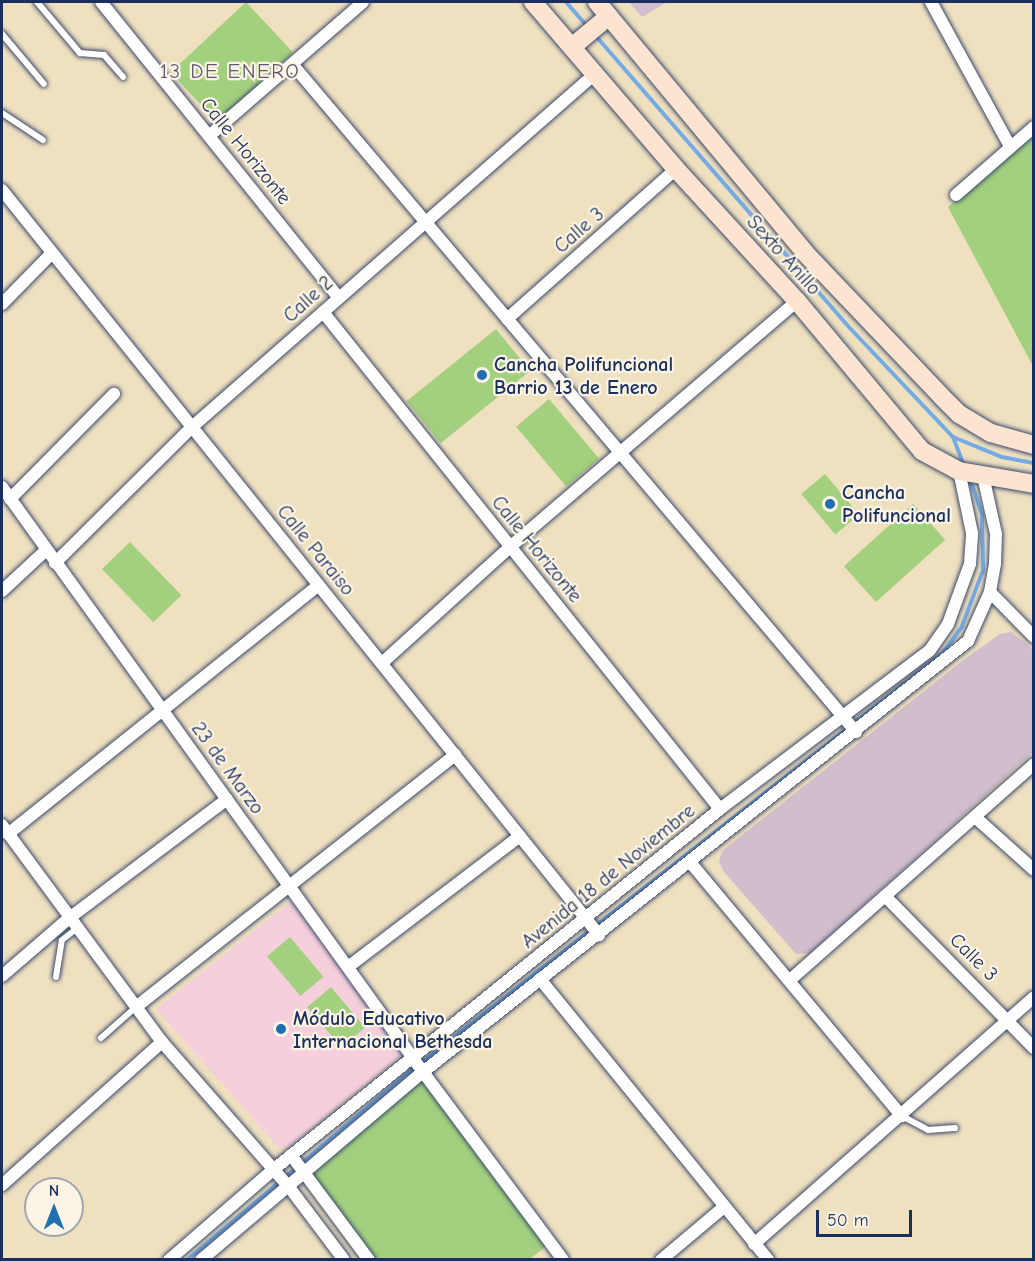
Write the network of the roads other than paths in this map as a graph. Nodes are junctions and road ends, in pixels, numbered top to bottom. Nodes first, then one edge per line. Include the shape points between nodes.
1 (36, 2) edge
2 (101, 2) edge
3 (363, 2) edge
4 (533, 2) edge
5 (597, 2) edge
6 (930, 2) edge
7 (605, 20) junction
8 (2, 34) edge
9 (579, 42) junction
10 (293, 65) junction
11 (596, 73) junction
12 (123, 77) dead end
13 (44, 84) dead end
14 (2, 113) edge
15 (1034, 127) edge
16 (209, 136) junction
17 (43, 140) dead end
18 (1010, 146) junction
19 (676, 169) junction
20 (2, 190) edge
21 (956, 195) dead end
22 (425, 222) junction
23 (52, 253) junction
24 (338, 297) junction
25 (797, 301) junction
26 (2, 304) edge
27 (323, 312) junction
28 (507, 319) junction
29 (114, 394) dead end
30 (192, 427) junction
31 (1034, 445) edge
32 (620, 451) junction
33 (959, 471) junction
34 (982, 476) junction
35 (1034, 484) edge
36 (2, 487) edge
37 (10, 499) junction
38 (510, 547) junction
39 (45, 551) junction
40 (55, 563) junction
41 (319, 585) junction
42 (2, 591) edge
43 (990, 592) junction
44 (1034, 636) edge
45 (382, 663) junction
46 (163, 711) junction
47 (849, 724) junction
48 (455, 755) junction
49 (1034, 764) edge
50 (227, 799) junction
51 (720, 809) junction
52 (975, 817) junction
53 (5, 830) edge
54 (520, 836) junction
55 (690, 862) junction
56 (1034, 870) edge
57 (290, 884) junction
58 (885, 896) junction
59 (72, 924) junction
60 (593, 927) junction
61 (348, 967) junction
62 (2, 976) edge
63 (56, 977) dead end
64 (540, 979) junction
65 (790, 980) junction
66 (1034, 997) edge
67 (136, 1007) junction
68 (1008, 1020) junction
69 (101, 1038) dead end
70 (162, 1042) junction
71 (1034, 1048) edge
72 (418, 1064) junction
73 (902, 1116) junction
74 (955, 1128) dead end
75 (292, 1157) junction
76 (274, 1171) junction
77 (303, 1172) junction
78 (2, 1185) edge
79 (289, 1185) junction
80 (724, 1208) junction
81 (754, 1244) junction
82 (169, 1260) edge
83 (201, 1260) edge
84 (344, 1260) edge
85 (369, 1260) edge
86 (563, 1260) edge
87 (661, 1260) edge
88 (768, 1260) edge

1 - 12 lane via 80,53 104,55
2 - 16 street, Calle Horizonte
3 - 10 street
4 - 9 main road, Sexto Anillo
5 - 7 main road, Sexto Anillo
6 - 18 street
7 - 9 main road
7 - 31 main road, Sexto Anillo via 806,254 959,414 991,433
8 - 13 lane
9 - 11 main road, Sexto Anillo
10 - 16 street
10 - 22 street
11 - 19 main road, Sexto Anillo
11 - 22 street, Calle 2
14 - 17 lane
15 - 18 street
16 - 24 street, Calle Horizonte
18 - 21 street
19 - 25 main road, Sexto Anillo
19 - 28 street, Calle 3
20 - 23 street, Calle Paraiso
22 - 24 street, Calle 2
22 - 28 street
23 - 26 street
23 - 30 street, Calle Paraiso
24 - 27 street, Calle 2
25 - 32 street
25 - 33 main road, Sexto Anillo via 922,451
27 - 30 street, Calle 2
27 - 38 street, Calle Horizonte
28 - 32 street
29 - 37 street
30 - 40 street, Calle 2
30 - 41 street, Calle Paraiso
32 - 38 street
32 - 47 street
33 - 34 main road, Sexto Anillo
33 - 47 street, Avenida 18 de Noviembre via 972,533 964,585 948,624 930,650
34 - 35 main road, Sexto Anillo
34 - 43 street, Avenida 18 de Noviembre via 996,534
36 - 37 street, 23 de Marzo
37 - 39 street, 23 de Marzo
38 - 45 street
38 - 51 street, Calle Horizonte
39 - 40 street, 23 de Marzo
39 - 42 street
40 - 46 street, 23 de Marzo
41 - 45 street, Calle Paraiso
41 - 46 street
43 - 44 street
43 - 47 street, Avenida 18 de Noviembre via 968,641
45 - 48 street, Calle Paraiso
46 - 50 street, 23 de Marzo
46 - 53 street
47 - 51 street, Avenida 18 de Noviembre
47 - 55 street, Avenida 18 de Noviembre
48 - 54 street, Calle Paraiso
48 - 57 street
49 - 52 street
50 - 57 street, 23 de Marzo
50 - 59 street
51 - 60 street, Avenida 18 de Noviembre
52 - 56 street
52 - 58 street
53 - 59 street
54 - 60 street, Calle Paraiso
54 - 61 street
55 - 60 street, Avenida 18 de Noviembre
55 - 65 street
57 - 61 street, 23 de Marzo
57 - 67 street
58 - 65 street
58 - 68 street, Calle 3
59 - 62 street
59 - 63 lane via 60,944
59 - 67 street
60 - 64 street, Avenida 18 de Noviembre
60 - 72 street, Avenida 18 de Noviembre
61 - 72 street, 23 de Marzo
64 - 72 street, Avenida 18 de Noviembre
64 - 80 street
65 - 73 street
66 - 68 street
67 - 69 lane
67 - 70 street
68 - 71 street, Calle 3
68 - 73 street
70 - 76 street
70 - 78 street
72 - 75 street, Avenida 18 de Noviembre
72 - 77 street, Avenida 18 de Noviembre
72 - 86 street, 23 de Marzo
73 - 74 lane via 928,1130
73 - 81 street
75 - 76 street, Avenida 18 de Noviembre
75 - 77 street
76 - 79 street
76 - 82 street, Avenida 18 de Noviembre
77 - 79 street, Avenida 18 de Noviembre
77 - 85 street
79 - 83 street, Avenida 18 de Noviembre
79 - 84 street
80 - 81 street
80 - 87 street
81 - 88 street

